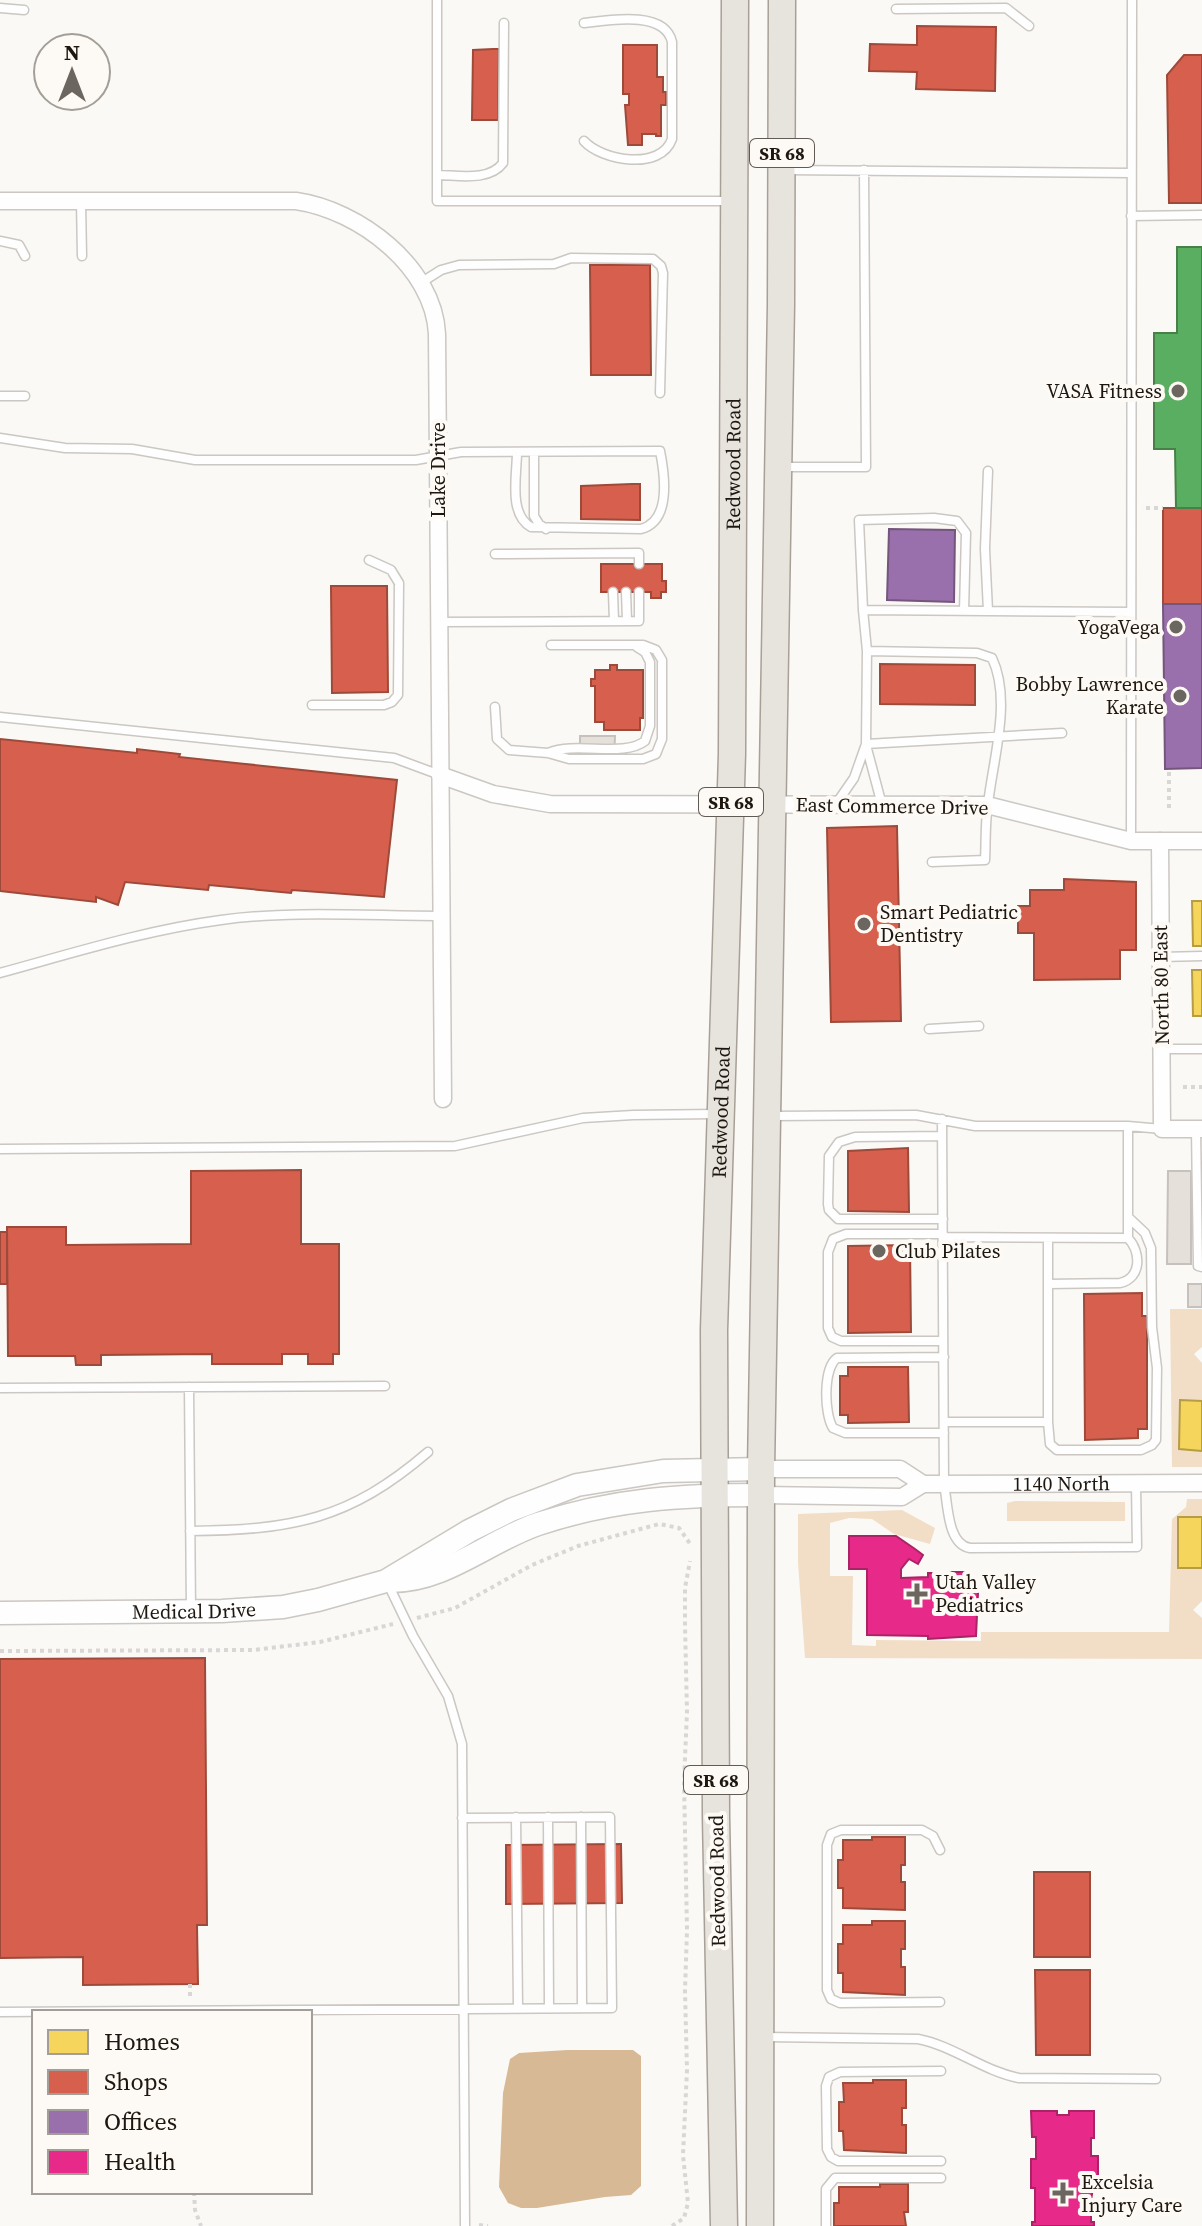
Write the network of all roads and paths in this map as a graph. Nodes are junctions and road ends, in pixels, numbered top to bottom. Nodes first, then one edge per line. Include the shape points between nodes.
1 (437, 0) edge
2 (735, 0) edge
3 (782, 0) edge
4 (1132, 0) edge
5 (0, 8) edge
6 (896, 9) dead end
7 (24, 10) dead end
8 (504, 23) dead end
9 (584, 23) dead end
10 (1029, 26) dead end
11 (584, 141) dead end
12 (782, 170) junction
13 (864, 170) junction
14 (1131, 173) junction
15 (437, 175) junction
16 (0, 201) edge
17 (81, 201) junction
18 (735, 201) junction
19 (1202, 215) edge
20 (1131, 216) junction
21 (0, 241) edge
22 (25, 256) dead end
23 (82, 256) dead end
24 (422, 282) junction
25 (660, 393) dead end
26 (0, 396) edge
27 (25, 396) dead end
28 (0, 438) edge
29 (517, 452) junction
30 (534, 452) junction
31 (438, 456) junction
32 (777, 467) junction
33 (988, 471) dead end
34 (1146, 508) dead end
35 (1163, 508) dead end
36 (547, 529) junction
37 (613, 553) junction
38 (626, 553) junction
39 (495, 554) dead end
40 (369, 560) dead end
41 (613, 564) dead end
42 (626, 564) dead end
43 (639, 564) dead end
44 (613, 592) dead end
45 (626, 592) dead end
46 (639, 592) dead end
47 (863, 610) junction
48 (964, 611) junction
49 (988, 611) junction
50 (1131, 612) junction
51 (614, 621) junction
52 (627, 621) junction
53 (439, 622) junction
54 (551, 645) dead end
55 (633, 645) junction
56 (867, 651) junction
57 (312, 705) dead end
58 (495, 707) dead end
59 (0, 717) edge
60 (1062, 733) dead end
61 (999, 736) junction
62 (866, 744) junction
63 (548, 753) junction
64 (1169, 772) dead end
65 (440, 775) junction
66 (731, 804) junction
67 (771, 804) junction
68 (835, 804) junction
69 (882, 805) junction
70 (987, 805) junction
71 (1169, 811) dead end
72 (1131, 841) junction
73 (1160, 841) junction
74 (1202, 841) edge
75 (932, 862) dead end
76 (442, 916) junction
77 (1202, 956) edge
78 (1161, 957) junction
79 (0, 973) edge
80 (979, 1026) dead end
81 (929, 1029) dead end
82 (1161, 1049) junction
83 (1202, 1049) edge
84 (1183, 1087) dead end
85 (1202, 1087) edge
86 (443, 1099) dead end
87 (721, 1114) junction
88 (765, 1116) junction
89 (942, 1119) junction
90 (1128, 1126) junction
91 (1162, 1129) junction
92 (1199, 1129) edge
93 (942, 1136) junction
94 (0, 1149) edge
95 (1128, 1217) junction
96 (943, 1219) junction
97 (943, 1236) junction
98 (1048, 1238) junction
99 (1128, 1238) junction
100 (1202, 1267) edge
101 (1048, 1284) junction
102 (943, 1341) junction
103 (944, 1357) junction
104 (385, 1386) dead end
105 (189, 1387) junction
106 (0, 1388) edge
107 (944, 1422) junction
108 (1048, 1422) junction
109 (944, 1433) junction
110 (428, 1452) dead end
111 (715, 1468) junction
112 (761, 1469) junction
113 (1202, 1483) edge
114 (923, 1484) junction
115 (944, 1484) junction
116 (1136, 1484) junction
117 (715, 1495) junction
118 (761, 1495) junction
119 (190, 1531) junction
120 (692, 1549) dead end
121 (692, 1557) dead end
122 (386, 1581) junction
123 (191, 1612) junction
124 (0, 1613) edge
125 (406, 1621) junction
126 (0, 1651) edge
127 (516, 1817) junction
128 (548, 1817) junction
129 (581, 1817) junction
130 (462, 1818) junction
131 (940, 1850) dead end
132 (940, 2002) dead end
133 (518, 2008) junction
134 (549, 2008) junction
135 (582, 2008) junction
136 (463, 2009) junction
137 (309, 2010) edge
138 (0, 2012) edge
139 (32, 2012) edge
140 (760, 2037) junction
141 (941, 2071) dead end
142 (1156, 2079) dead end
143 (941, 2161) dead end
144 (941, 2178) dead end
145 (194, 2194) edge
146 (201, 2226) edge
147 (465, 2226) edge
148 (672, 2226) edge
149 (724, 2226) edge
150 (760, 2226) edge
151 (826, 2226) edge

1 - 15 lane
2 - 18 main road, Redwood Road / SR 68
3 - 12 main road, Redwood Road / SR 68
4 - 14 lane
5 - 7 lane
6 - 10 lane via 1006,8
8 - 15 lane via 503,163 485,175
9 - 11 lane via 659,23 671,36 672,139 666,151 653,158 612,157
12 - 13 lane
12 - 32 main road, Redwood Road / SR 68
13 - 14 lane
13 - 32 lane via 866,467
14 - 20 lane
15 - 18 lane via 437,201
16 - 17 street, Lake Drive
17 - 23 lane
17 - 24 street, Lake Drive via 312,203 366,229
18 - 66 main road, Redwood Road / SR 68
19 - 20 lane
20 - 50 lane
21 - 22 lane via 19,245
24 - 25 lane via 459,265 648,258 661,266
24 - 31 street, Lake Drive via 437,320
26 - 27 lane
28 - 31 lane via 195,460
29 - 30 lane
29 - 31 lane
29 - 36 lane via 518,515 531,527
30 - 36 lane via 534,516
30 - 36 lane via 660,451 662,510 652,525
31 - 53 street, Lake Drive
32 - 67 main road, Redwood Road / SR 68
33 - 49 lane
34 - 35 path
37 - 38 lane
37 - 39 lane
37 - 41 lane
38 - 42 lane
38 - 43 lane via 639,553
40 - 57 lane via 391,570 399,583 398,695 384,705
44 - 51 lane
45 - 52 lane
46 - 52 lane via 639,621
47 - 48 lane
47 - 48 lane via 859,520 934,518 957,521 966,533
47 - 56 lane
48 - 49 lane
49 - 50 lane
50 - 72 lane
51 - 52 lane
51 - 53 lane
53 - 65 street, Lake Drive
54 - 55 lane
55 - 63 lane via 650,662 650,726 645,741 632,748
55 - 63 lane via 652,647 662,660 660,750 643,759 569,759
56 - 61 lane via 977,653 992,658 999,672
56 - 62 lane
58 - 63 lane via 499,743 509,750
59 - 65 lane via 394,758
60 - 61 lane
61 - 62 lane
61 - 70 lane
62 - 68 lane via 854,778
62 - 69 lane
64 - 71 path
65 - 66 street via 493,794 550,804
65 - 76 street, Lake Drive
66 - 67 street
66 - 87 main road, Redwood Road / SR 68
67 - 68 street, East Commerce Drive
67 - 88 main road, Redwood Road / SR 68
68 - 69 street, East Commerce Drive
69 - 70 street, East Commerce Drive
70 - 72 street, East Commerce Drive
70 - 75 lane via 985,860
72 - 73 street, East Commerce Drive
73 - 74 street, East Commerce Drive
73 - 78 street, North 80 East
76 - 79 lane via 222,920 157,931
76 - 86 street, Lake Drive
77 - 78 lane
78 - 82 street, North 80 East
80 - 81 lane
82 - 83 lane
82 - 91 street, North 80 East
84 - 85 path
87 - 94 lane via 583,1118 455,1146
87 - 111 main road, Redwood Road / SR 68
88 - 89 lane
88 - 112 main road, Redwood Road / SR 68
89 - 90 lane via 975,1126
89 - 93 lane
90 - 91 lane
90 - 95 lane
91 - 92 street
92 - 100 lane
93 - 96 lane
93 - 96 lane via 846,1139 833,1149 828,1165 828,1204 838,1219
95 - 99 lane
95 - 108 lane via 1145,1233 1151,1248 1156,1440 1141,1450 1057,1450 1050,1444
96 - 97 lane
97 - 98 lane
97 - 102 lane
97 - 102 lane via 846,1234 833,1239 828,1252 832,1337
98 - 99 lane
98 - 101 lane
99 - 101 lane via 1137,1252 1136,1270 1128,1281
101 - 108 lane
102 - 103 lane
103 - 107 lane
103 - 109 lane via 837,1358 829,1367 828,1387 829,1422 839,1432
104 - 105 lane
105 - 106 lane
105 - 119 lane
107 - 108 lane
107 - 109 lane
109 - 115 lane
110 - 119 lane via 385,1487 326,1515 260,1529
111 - 112 street, 1140 North
111 - 117 main road, Redwood Road / SR 68
111 - 122 street, Medical Drive via 607,1478 555,1492 469,1531
112 - 114 street, 1140 North via 900,1469
112 - 118 main road, Redwood Road / SR 68
113 - 116 street, 1140 North
114 - 115 street, 1140 North
114 - 118 street, 1140 North via 902,1497
115 - 116 street, 1140 North
115 - 116 lane via 956,1540 970,1548 1137,1547
117 - 118 street, 1140 North
117 - 122 street, Medical Drive via 651,1498 566,1515 507,1536 431,1575
117 - 149 main road, Redwood Road / SR 68
118 - 140 main road, Redwood Road / SR 68
119 - 123 lane
120 - 125 path via 679,1528 659,1524 555,1555 455,1608
121 - 148 path via 685,1625 683,2155 688,2203 684,2218
122 - 123 street, Medical Drive via 283,1607
122 - 125 lane
123 - 124 street, Medical Drive
125 - 126 path via 320,1642 253,1650
125 - 130 lane via 448,1696 459,1727
127 - 128 lane
127 - 130 lane
127 - 133 lane
128 - 129 lane
128 - 134 lane
129 - 135 lane
129 - 135 lane via 610,1817 612,2008
130 - 136 lane
131 - 132 lane via 933,1836 922,1830 841,1830 831,1834 827,1845 831,1999
133 - 134 lane
133 - 136 lane
134 - 135 lane
136 - 137 lane
136 - 147 lane
138 - 139 lane
140 - 142 lane via 918,2039 1019,2078
140 - 150 main road, Redwood Road / SR 68
141 - 143 lane via 840,2072 829,2077 826,2086 831,2157
144 - 151 lane via 835,2178 826,2189
145 - 146 path

